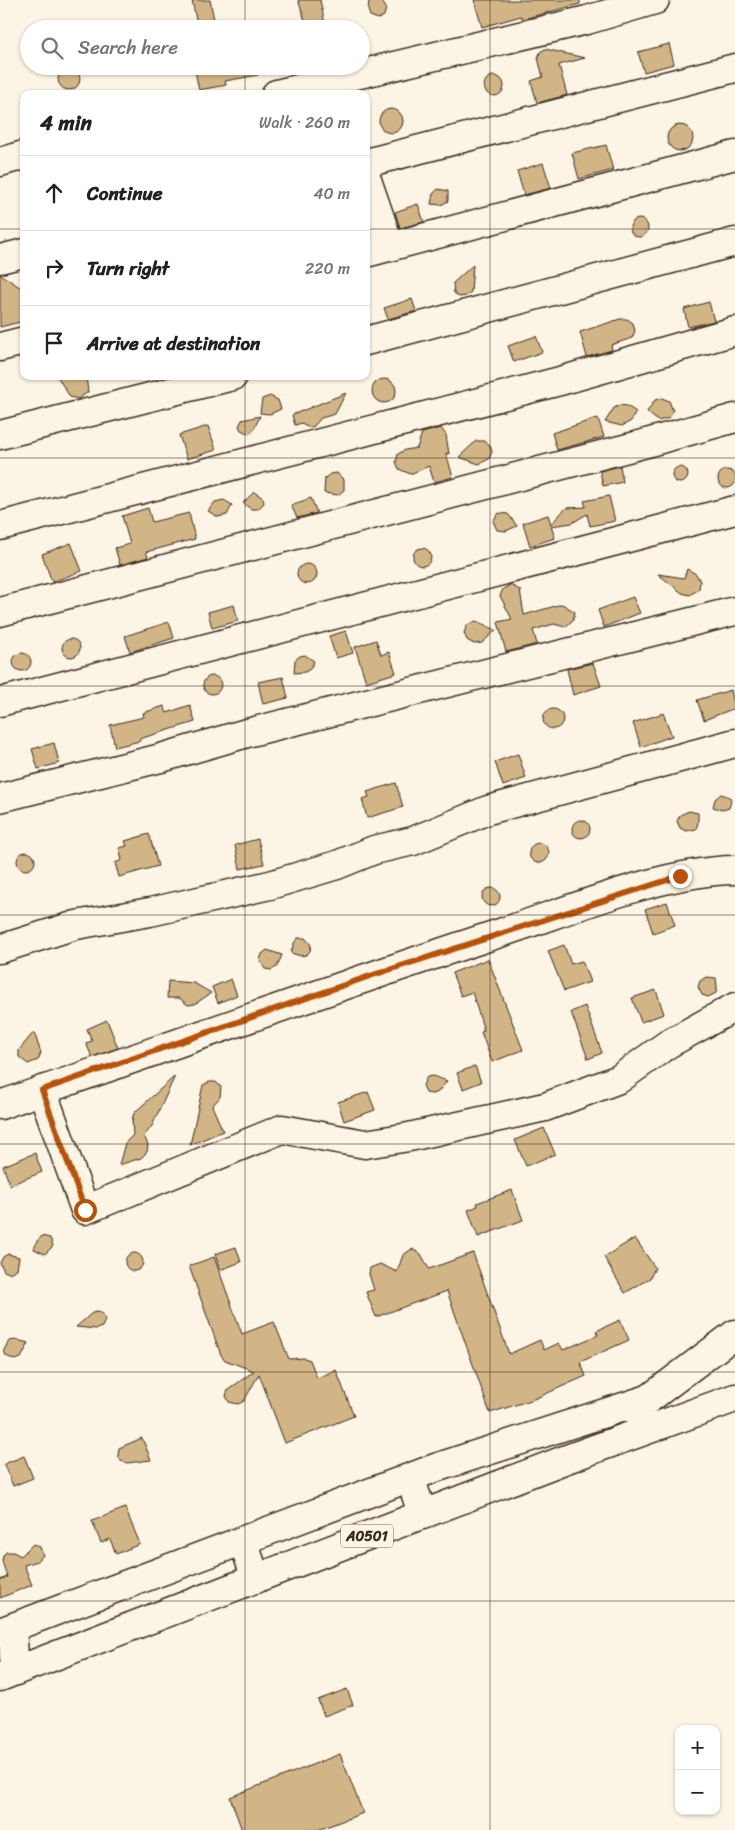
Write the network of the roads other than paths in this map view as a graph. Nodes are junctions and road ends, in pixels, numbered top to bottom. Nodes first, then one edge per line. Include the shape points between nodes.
1 (655, 0) edge
2 (735, 68) edge
3 (370, 72) edge
4 (356, 75) edge
5 (293, 90) edge
6 (735, 155) edge
7 (20, 156) edge
8 (0, 162) edge
9 (370, 162) edge
10 (370, 201) edge
11 (735, 242) edge
12 (378, 250) edge
13 (20, 254) edge
14 (0, 259) edge
15 (735, 331) edge
16 (370, 339) edge
17 (20, 342) edge
18 (0, 347) edge
19 (217, 380) edge
20 (735, 418) edge
21 (0, 434) edge
22 (735, 510) edge
23 (0, 526) edge
24 (735, 611) edge
25 (0, 612) edge
26 (0, 702) edge
27 (735, 744) edge
28 (0, 798) edge
29 (735, 870) edge
30 (0, 948) edge
31 (735, 1007) edge
32 (42, 1090) junction
33 (0, 1105) edge
34 (735, 1334) edge
35 (735, 1398) edge
36 (648, 1399) junction
37 (564, 1460) junction
38 (410, 1478) junction
39 (423, 1515) junction
40 (243, 1541) junction
41 (256, 1579) junction
42 (6, 1630) edge
43 (7, 1674) edge

1 - 3 main road via 587,20
2 - 9 main road
4 - 5 main road
6 - 12 main road
7 - 8 main road
10 - 12 main road
11 - 16 main road
13 - 14 main road
15 - 23 main road via 560,381
17 - 18 main road
19 - 21 main road
20 - 25 main road
22 - 26 main road
24 - 28 main road
27 - 30 main road via 488,810 413,841 374,850 270,885 76,925
29 - 32 main road via 680,876 619,894
31 - 32 main road via 668,1044 619,1079 545,1108 365,1144 282,1129 85,1210
32 - 33 main road
34 - 36 main road
35 - 37 main road, A0501
36 - 37 main road
36 - 38 main road
37 - 39 main road, A0501
38 - 39 main road
38 - 40 main road
39 - 41 main road, A0501
40 - 41 main road
40 - 42 main road
41 - 43 main road, A0501
42 - 43 main road

